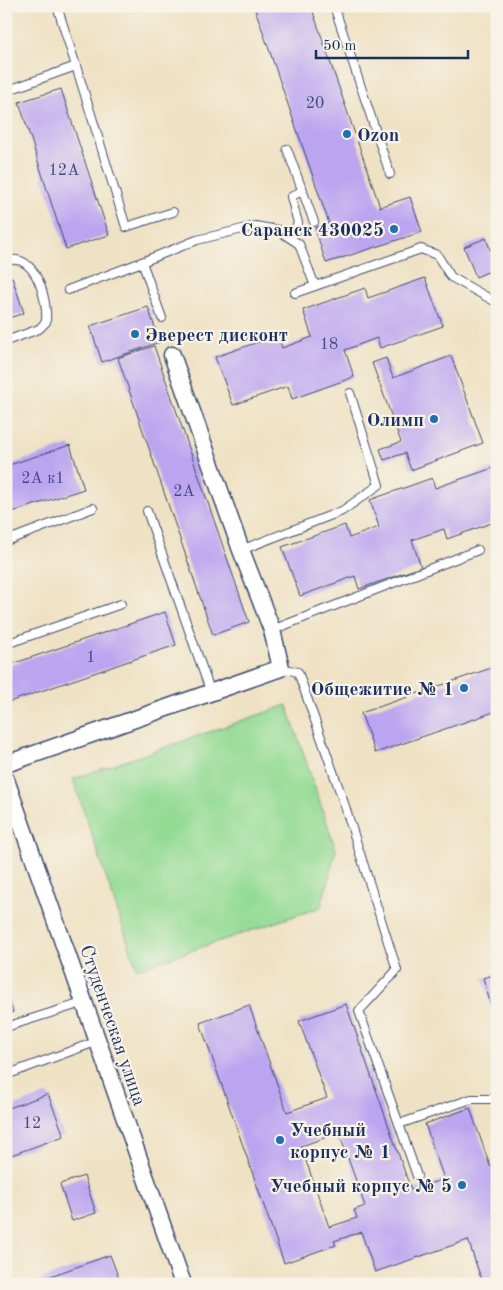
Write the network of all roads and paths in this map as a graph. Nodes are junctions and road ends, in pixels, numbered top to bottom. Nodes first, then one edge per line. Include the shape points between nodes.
1 (57, 6) edge
2 (334, 6) edge
3 (76, 66) junction
4 (6, 90) edge
5 (287, 149) dead end
6 (390, 174) dead end
7 (303, 190) junction
8 (173, 212) dead end
9 (314, 222) dead end
10 (291, 238) junction
11 (6, 261) edge
12 (142, 262) junction
13 (315, 286) junction
14 (68, 290) dead end
15 (295, 293) dead end
16 (496, 303) edge
17 (162, 318) dead end
18 (6, 341) edge
19 (172, 355) dead end
20 (350, 393) dead end
21 (93, 508) dead end
22 (147, 511) dead end
23 (6, 541) edge
24 (242, 550) junction
25 (478, 550) dead end
26 (121, 604) dead end
27 (272, 630) junction
28 (6, 644) edge
29 (281, 668) junction
30 (211, 693) junction
31 (6, 764) edge
32 (6, 780) edge
33 (84, 1002) junction
34 (6, 1027) edge
35 (98, 1041) junction
36 (6, 1075) edge
37 (497, 1100) edge
38 (398, 1124) junction
39 (417, 1176) dead end
40 (183, 1284) edge

1 - 3 lane
2 - 6 lane
3 - 4 lane
3 - 8 lane via 126,226
5 - 7 lane
7 - 9 lane
7 - 10 lane via 292,197 298,223
10 - 12 lane via 278,230 255,226 197,240
10 - 13 lane via 299,244
11 - 18 lane via 24,262 34,269 47,308 46,322 39,329
12 - 14 lane
12 - 17 lane
13 - 15 lane
13 - 16 lane via 421,249 437,255 451,277
19 - 24 street
20 - 24 lane via 379,485 342,511
21 - 23 lane
22 - 30 lane
24 - 27 street
25 - 27 lane
26 - 28 lane
27 - 29 street
29 - 30 street
29 - 38 lane via 298,672 398,970 359,1011
30 - 31 street
32 - 33 street, Студенческая улица
33 - 34 lane
33 - 35 street, Студенческая улица
35 - 36 lane
35 - 40 street, Студенческая улица
37 - 38 lane via 471,1099
38 - 39 lane

